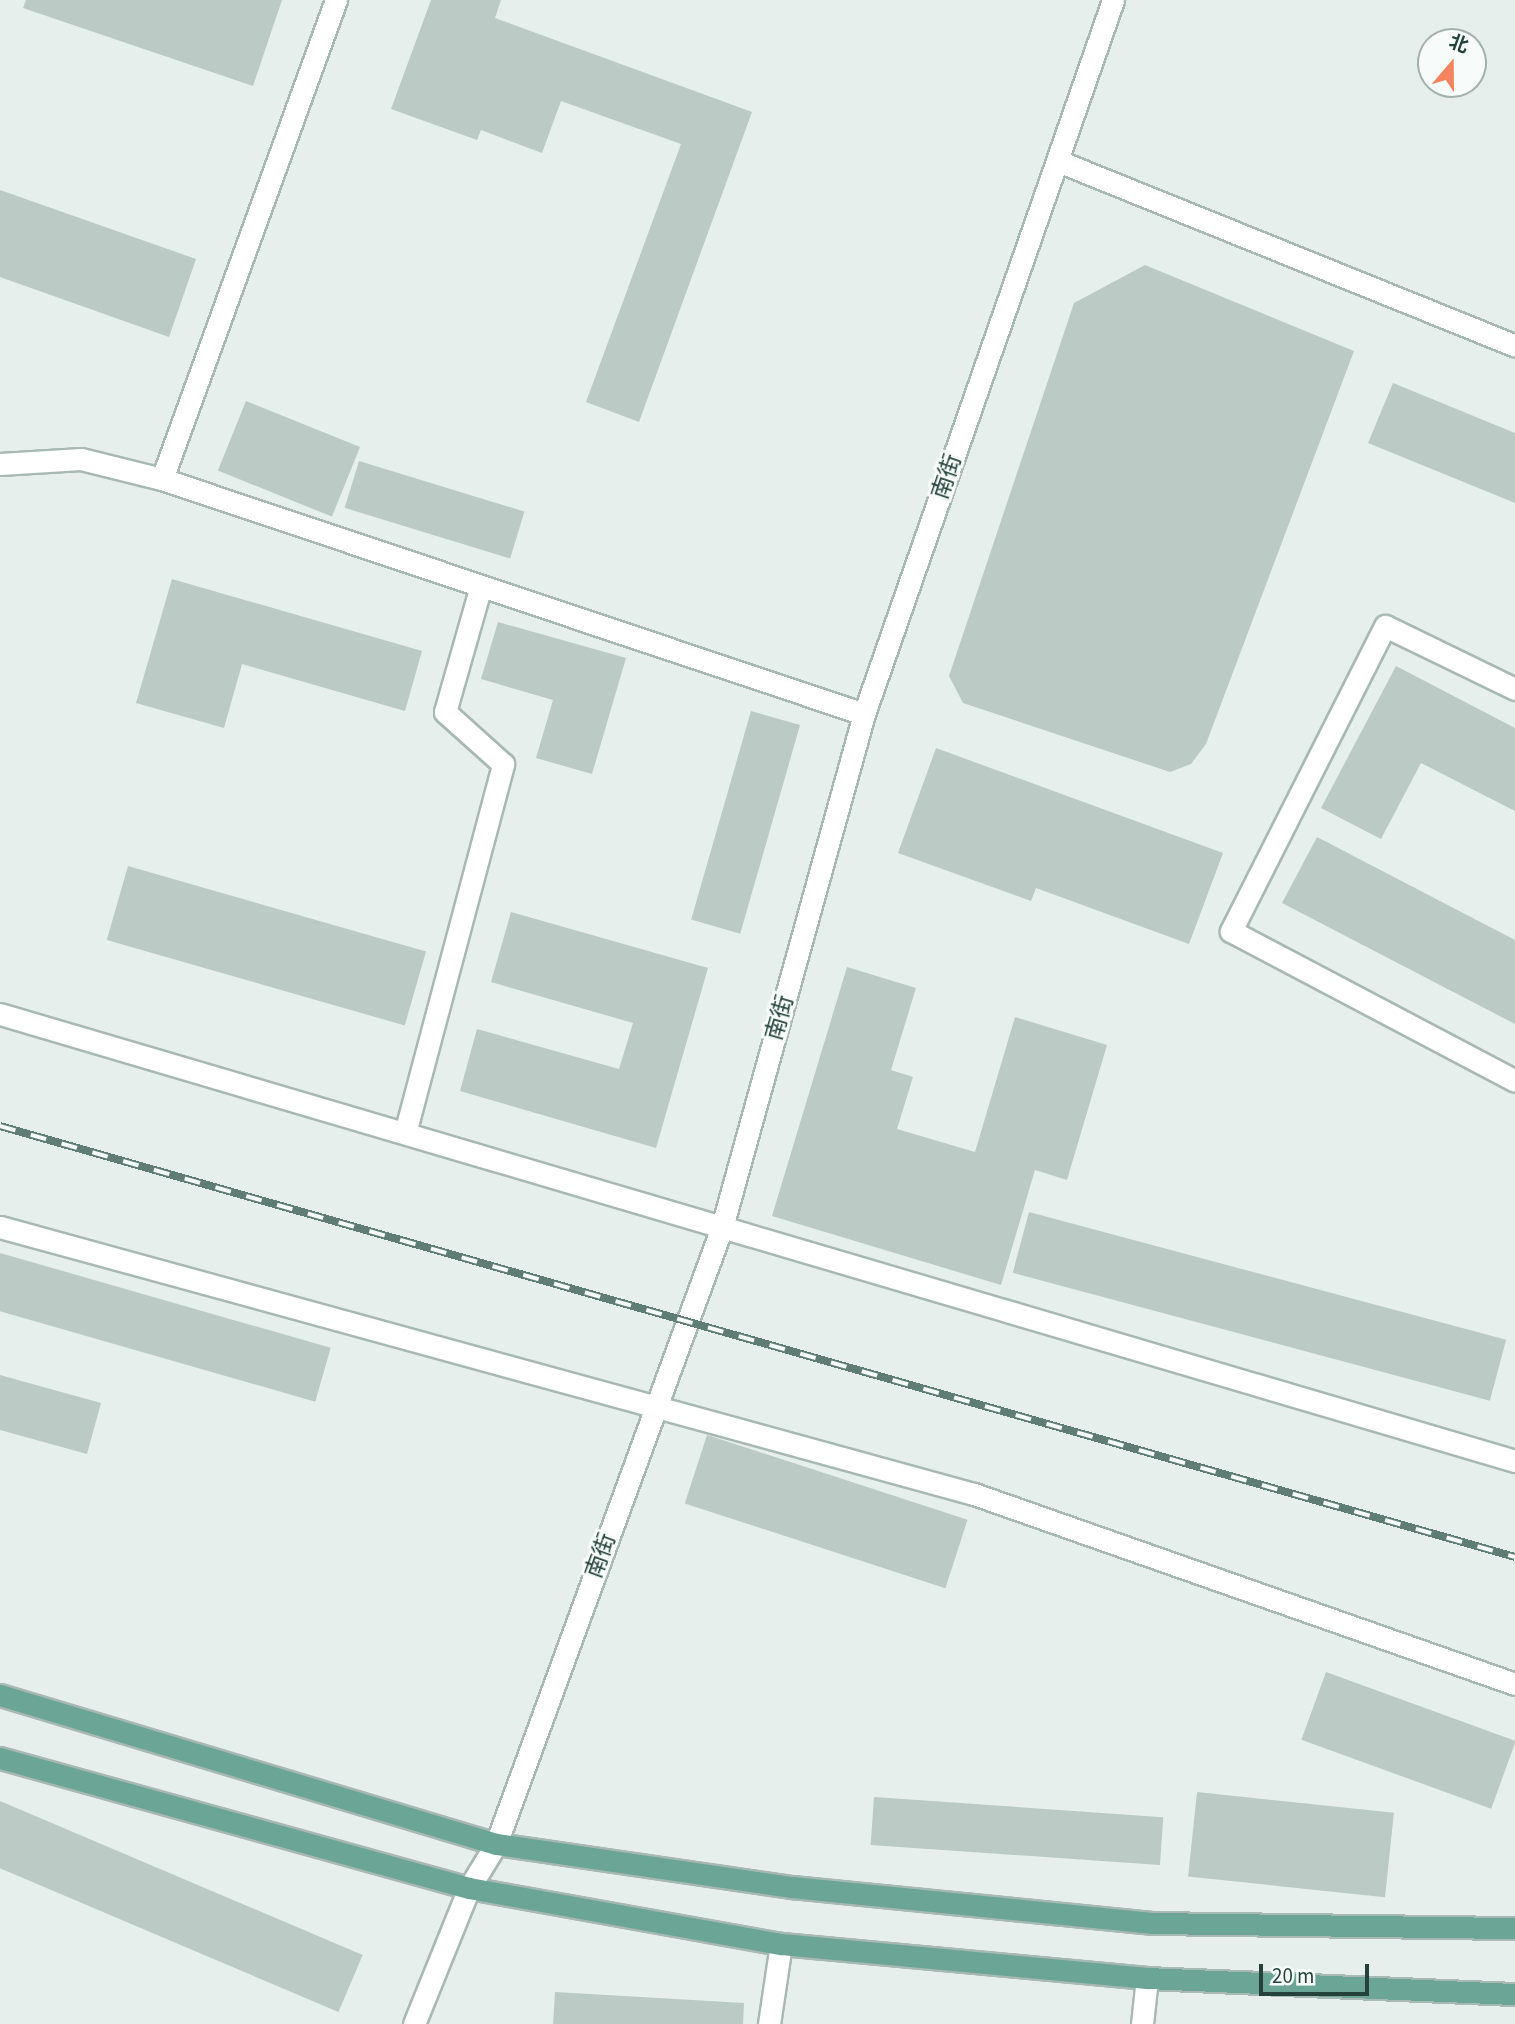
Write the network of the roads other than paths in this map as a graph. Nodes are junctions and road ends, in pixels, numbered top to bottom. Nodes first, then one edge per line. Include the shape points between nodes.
1 (336, 0) edge
2 (1113, 0) edge
3 (1058, 162) junction
4 (1515, 346) edge
5 (0, 464) edge
6 (162, 479) junction
7 (480, 589) junction
8 (1515, 689) edge
9 (864, 714) junction
10 (0, 1014) edge
11 (1515, 1081) edge
12 (405, 1133) junction
13 (0, 1227) edge
14 (722, 1227) junction
15 (654, 1411) junction
16 (1515, 1461) edge
17 (1515, 1684) edge
18 (0, 1695) edge
19 (0, 1758) edge
20 (496, 1844) junction
21 (469, 1888) junction
22 (1515, 1928) edge
23 (781, 1944) junction
24 (1147, 1978) junction
25 (1515, 1994) edge
26 (414, 2024) edge
27 (769, 2024) edge
28 (1142, 2024) edge

1 - 6 street
2 - 3 street, 南街
3 - 4 street
3 - 9 street, 南街
5 - 6 street via 80,460
6 - 7 street
7 - 9 street
7 - 12 street via 445,712 503,764
8 - 11 street via 1385,626 1231,931
9 - 14 street, 南街
10 - 12 street
12 - 14 street
13 - 15 street
14 - 15 street, 南街
14 - 16 street
15 - 17 street via 974,1494
15 - 20 street, 南街
18 - 20 main road
19 - 21 main road
20 - 21 street, 南街
20 - 22 main road via 792,1887 1151,1923
21 - 23 main road
21 - 26 street, 南街
23 - 24 main road
23 - 27 street
24 - 25 main road
24 - 28 street

